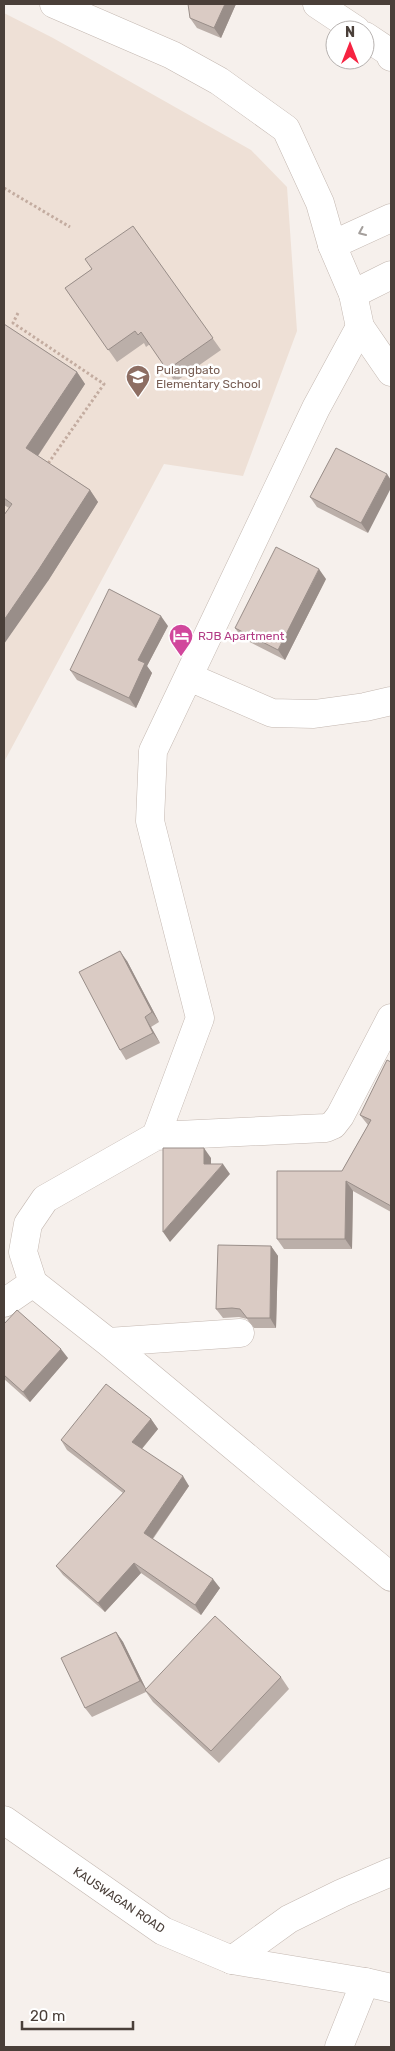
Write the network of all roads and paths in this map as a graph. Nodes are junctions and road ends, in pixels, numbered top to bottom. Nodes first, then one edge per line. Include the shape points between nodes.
1 (54, 4) edge
2 (317, 4) edge
3 (341, 20) edge
4 (375, 43) edge
5 (391, 57) edge
6 (4, 188) edge
7 (391, 218) edge
8 (70, 227) dead end
9 (332, 245) junction
10 (391, 275) edge
11 (353, 294) junction
12 (18, 314) dead end
13 (360, 327) junction
14 (391, 372) edge
15 (43, 471) edge
16 (189, 677) junction
17 (391, 701) edge
18 (391, 1018) edge
19 (156, 1136) junction
20 (33, 1283) junction
21 (4, 1303) edge
22 (240, 1333) dead end
23 (108, 1342) junction
24 (391, 1577) edge
25 (4, 1820) edge
26 (391, 1872) edge
27 (232, 1960) junction
28 (378, 1985) edge
29 (338, 2047) edge

1 - 9 street via 172,55 219,81 286,129 320,203
2 - 3 street
4 - 5 street
6 - 8 path
7 -> 9 street
9 - 11 street
10 - 11 street
11 - 13 street
12 - 15 path via 13,323 104,384
13 - 14 street
13 - 16 street via 316,408
16 - 17 street via 272,713 314,714
16 - 19 street via 153,751 150,821 200,1018
18 - 19 street via 333,1125 326,1128
19 - 20 street via 45,1199 28,1224 24,1252
20 - 21 street
20 - 23 street
22 - 23 street
23 - 24 street
25 - 27 street, KAUSWAGAN ROAD via 163,1931
26 - 27 street via 289,1920
27 - 28 street, KAUSWAGAN ROAD
28 - 29 street

